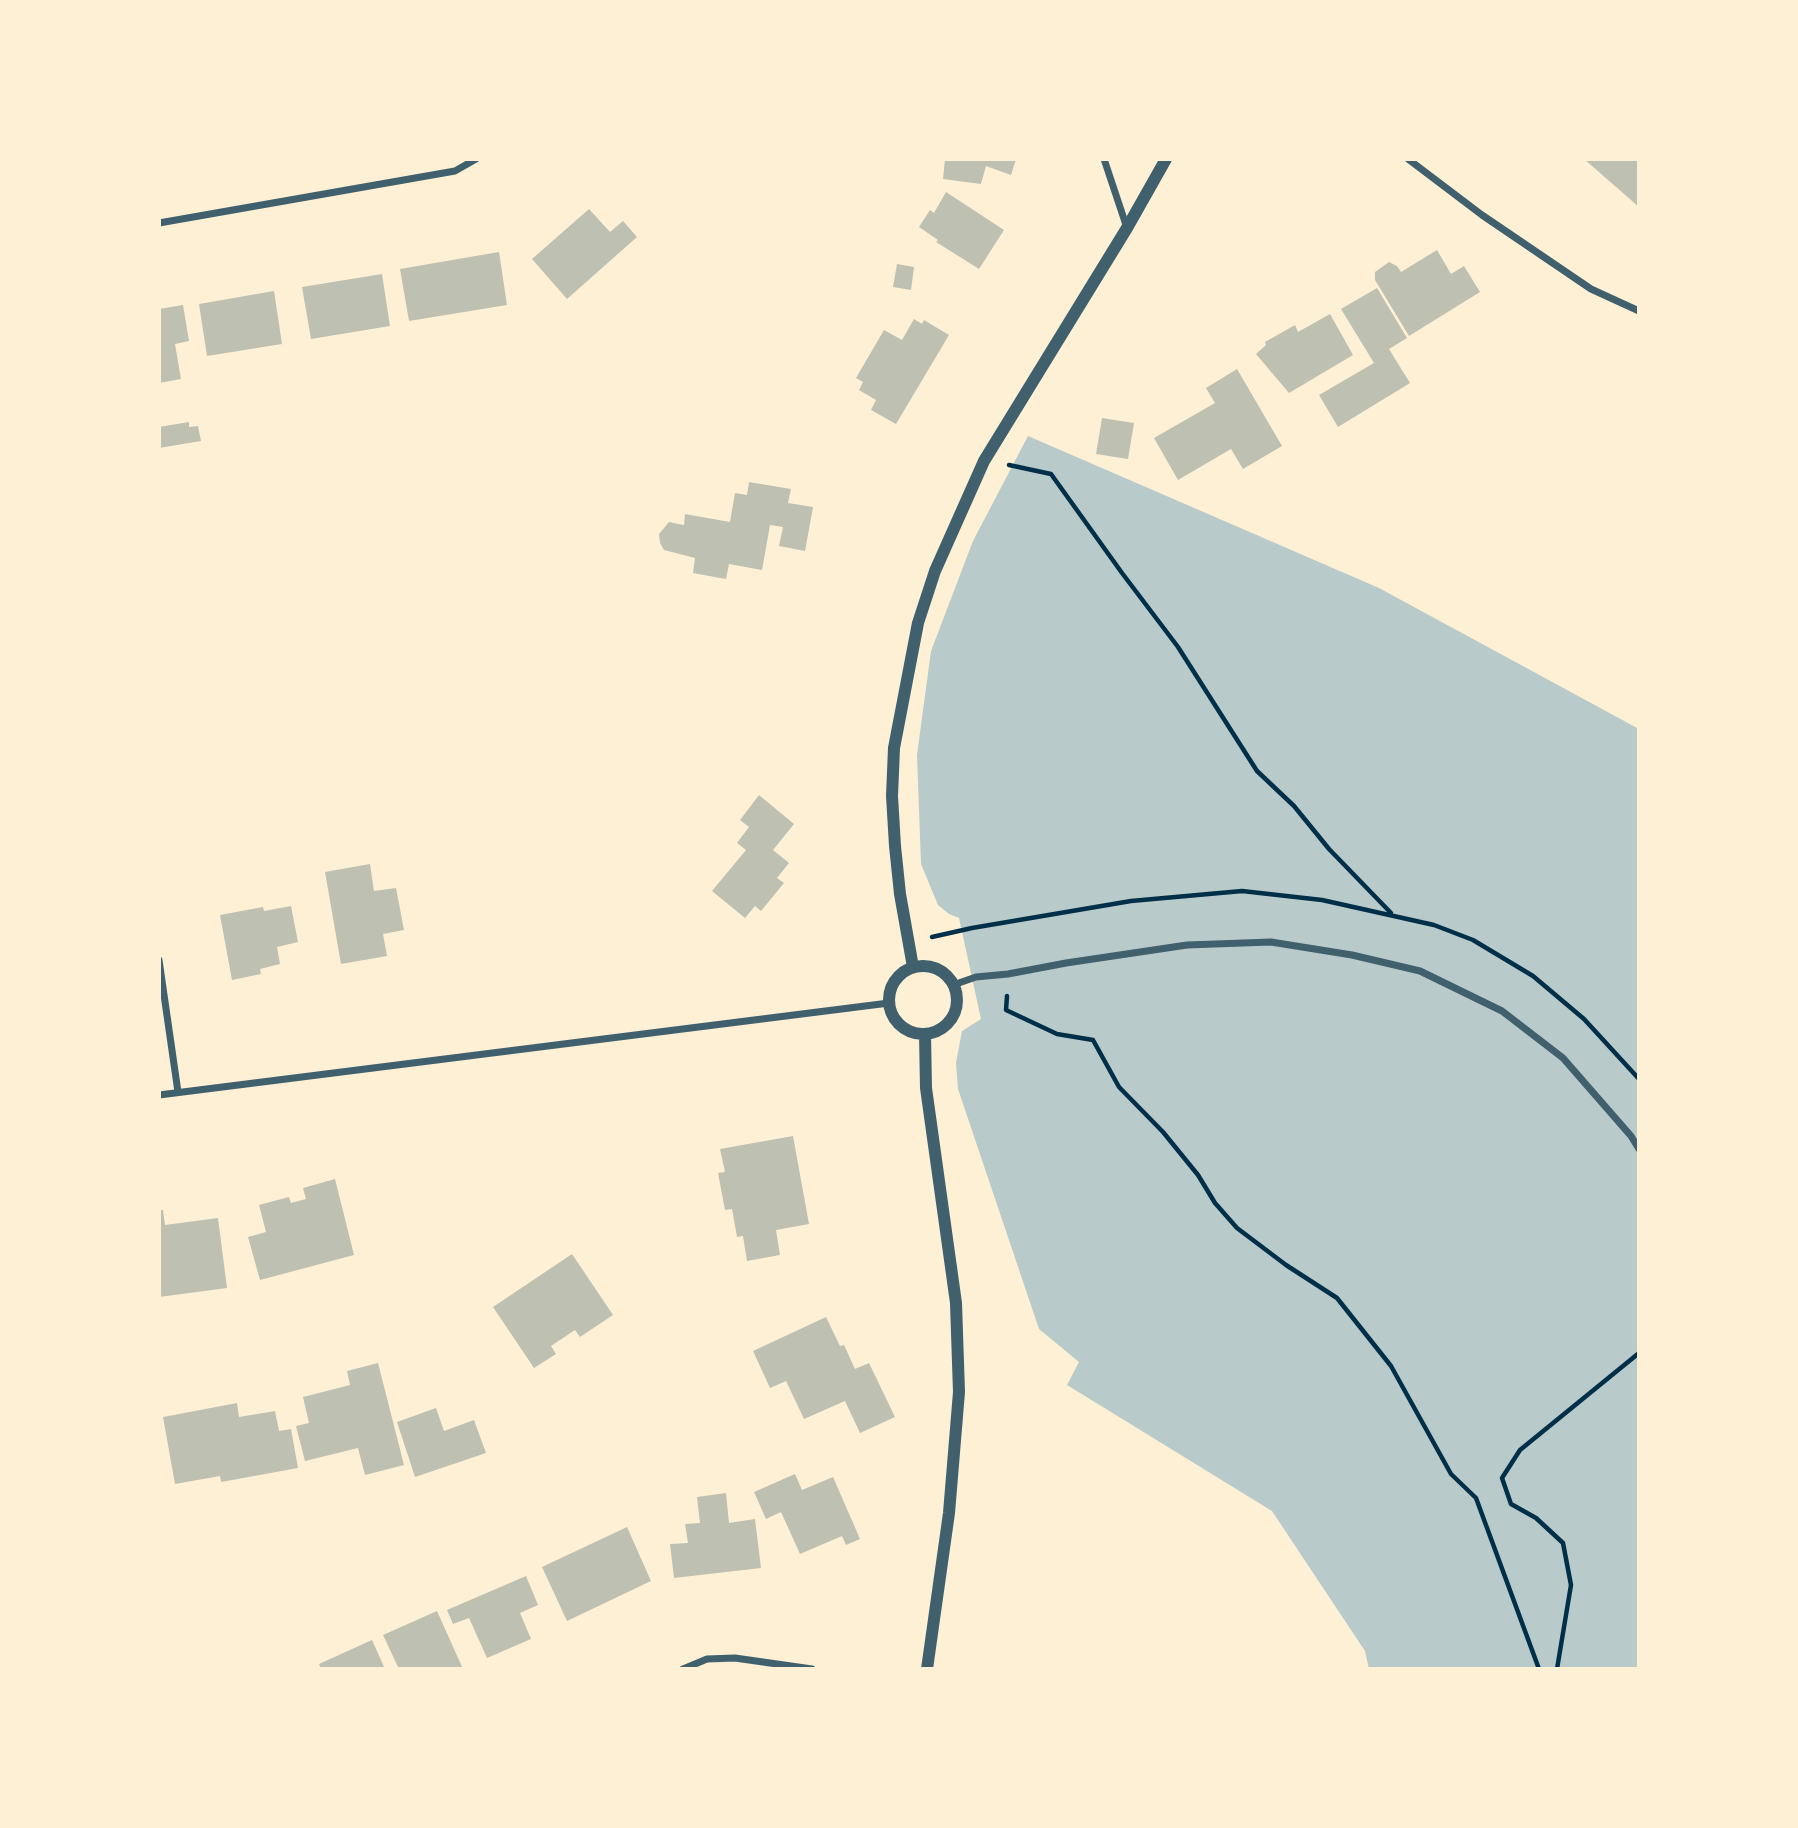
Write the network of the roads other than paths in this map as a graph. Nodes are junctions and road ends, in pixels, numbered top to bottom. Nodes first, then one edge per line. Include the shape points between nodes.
1 (475, 159) edge
2 (1104, 159) edge
3 (1166, 159) edge
4 (1408, 159) edge
5 (159, 223) edge
6 (1127, 228) junction
7 (1639, 311) edge
8 (159, 960) edge
9 (913, 967) junction
10 (953, 985) junction
11 (889, 1003) junction
12 (925, 1034) junction
13 (177, 1091) junction
14 (159, 1095) edge
15 (1639, 1149) edge
16 (683, 1669) edge
17 (812, 1669) edge
18 (927, 1669) edge

1 - 5 street via 455,171
2 - 6 street
3 - 6 street
4 - 7 street via 1591,289
6 - 9 street via 984,461 934,571 922,610 894,748 892,796
8 - 13 street
9 - 10 street via 935,968
9 - 11 street via 892,985
10 - 12 street via 955,1012 946,1026
10 - 15 street via 976,977 1186,945 1271,942 1420,971 1503,1011 1563,1058
11 - 12 street via 899,1024
11 - 13 street
12 - 18 street via 926,1088 956,1303 959,1392 949,1513
13 - 14 street
16 - 17 street via 707,1659 735,1658

